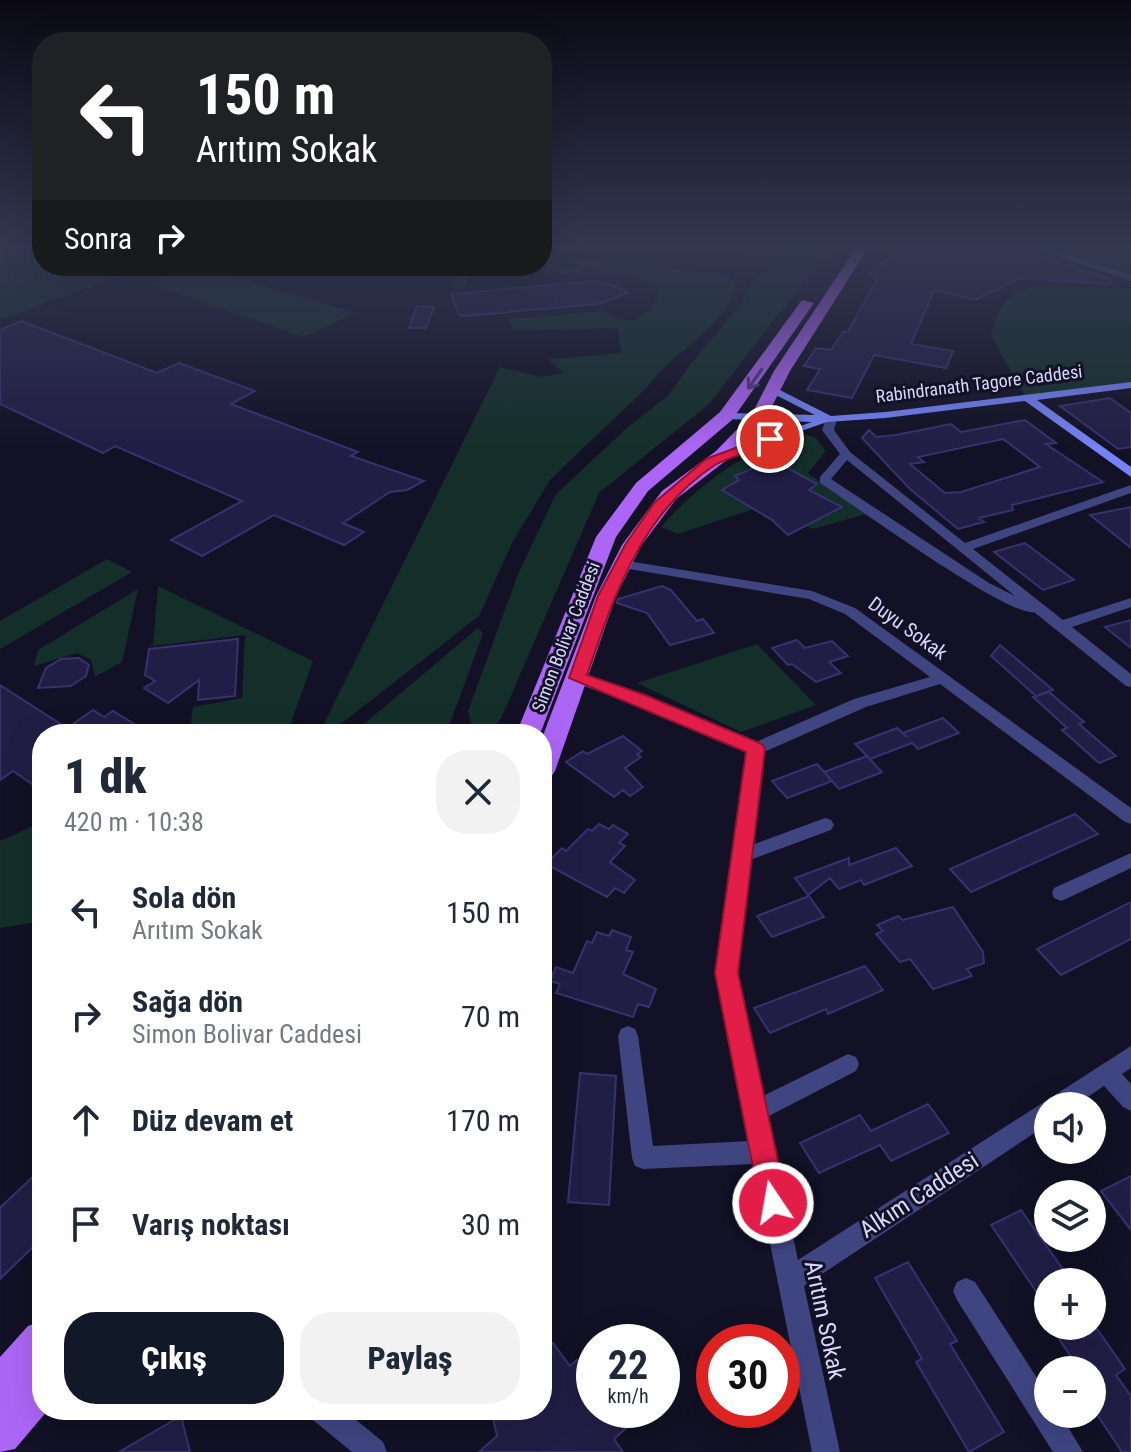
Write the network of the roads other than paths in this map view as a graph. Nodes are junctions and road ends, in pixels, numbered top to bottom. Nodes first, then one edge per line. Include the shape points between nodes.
1 (801, 313) edge
2 (821, 313) edge
3 (1131, 385) edge
4 (772, 389) junction
5 (1025, 396) junction
6 (726, 416) junction
7 (759, 416) junction
8 (831, 419) junction
9 (846, 454) junction
10 (722, 455) junction
11 (1131, 473) edge
12 (1131, 489) edge
13 (963, 548) junction
14 (622, 564) junction
15 (1131, 602) edge
16 (1061, 626) junction
17 (577, 678) junction
18 (943, 678) junction
19 (1131, 682) edge
20 (532, 724) edge
21 (552, 744) edge
22 (756, 749) junction
23 (1131, 817) edge
24 (825, 825) dead end
25 (741, 856) junction
26 (1131, 860) edge
27 (1061, 893) dead end
28 (628, 1036) dead end
29 (1131, 1056) edge
30 (848, 1064) dead end
31 (1106, 1072) junction
32 (1076, 1092) edge
33 (1131, 1100) edge
34 (754, 1112) junction
35 (1034, 1120) edge
36 (763, 1152) junction
37 (790, 1280) junction
38 (966, 1291) dead end
39 (32, 1351) edge
40 (0, 1387) edge
41 (32, 1397) edge
42 (335, 1420) edge
43 (0, 1434) edge
44 (373, 1452) edge
45 (826, 1452) edge
46 (1069, 1452) edge

1 -> 6 main road, Simon Bolivar Caddesi
2 - 4 main road, Simon Bolivar Caddesi
3 - 5 main road, Rabindranath Tagore Caddesi
4 - 7 main road, Simon Bolivar Caddesi
4 - 8 main road
5 - 8 main road, Rabindranath Tagore Caddesi
5 - 11 main road
6 - 7 main road, Rabindranath Tagore Caddesi
6 - 20 main road, Simon Bolivar Caddesi via 642,487 606,537
7 - 8 main road, Rabindranath Tagore Caddesi
7 - 10 main road, Simon Bolivar Caddesi
8 - 9 street via 828,430
8 - 10 main road, Rabindranath Tagore Caddesi
9 - 13 street
9 - 16 street via 824,480 984,586
10 - 14 main road, Simon Bolivar Caddesi via 659,506
12 - 13 street
13 - 16 street
14 - 17 main road, Simon Bolivar Caddesi
14 - 18 street, Duyu Sokak via 831,601
15 - 16 street
16 - 19 street
17 - 21 main road, Simon Bolivar Caddesi
17 - 22 street
18 - 22 street via 860,703
18 - 23 street, Duyu Sokak
22 - 25 street, Arıtım Sokak
24 - 25 street
25 - 34 street, Arıtım Sokak via 726,973
26 - 27 street
28 - 36 street via 643,1158
29 - 31 street
30 - 34 street
31 - 32 street
31 - 33 street
34 - 36 street, Arıtım Sokak
35 - 37 street, Alkım Caddesi
36 - 37 street, Arıtım Sokak
37 - 45 street, Arıtım Sokak
38 - 46 street
39 - 40 main road
41 - 43 main road
42 - 44 street

